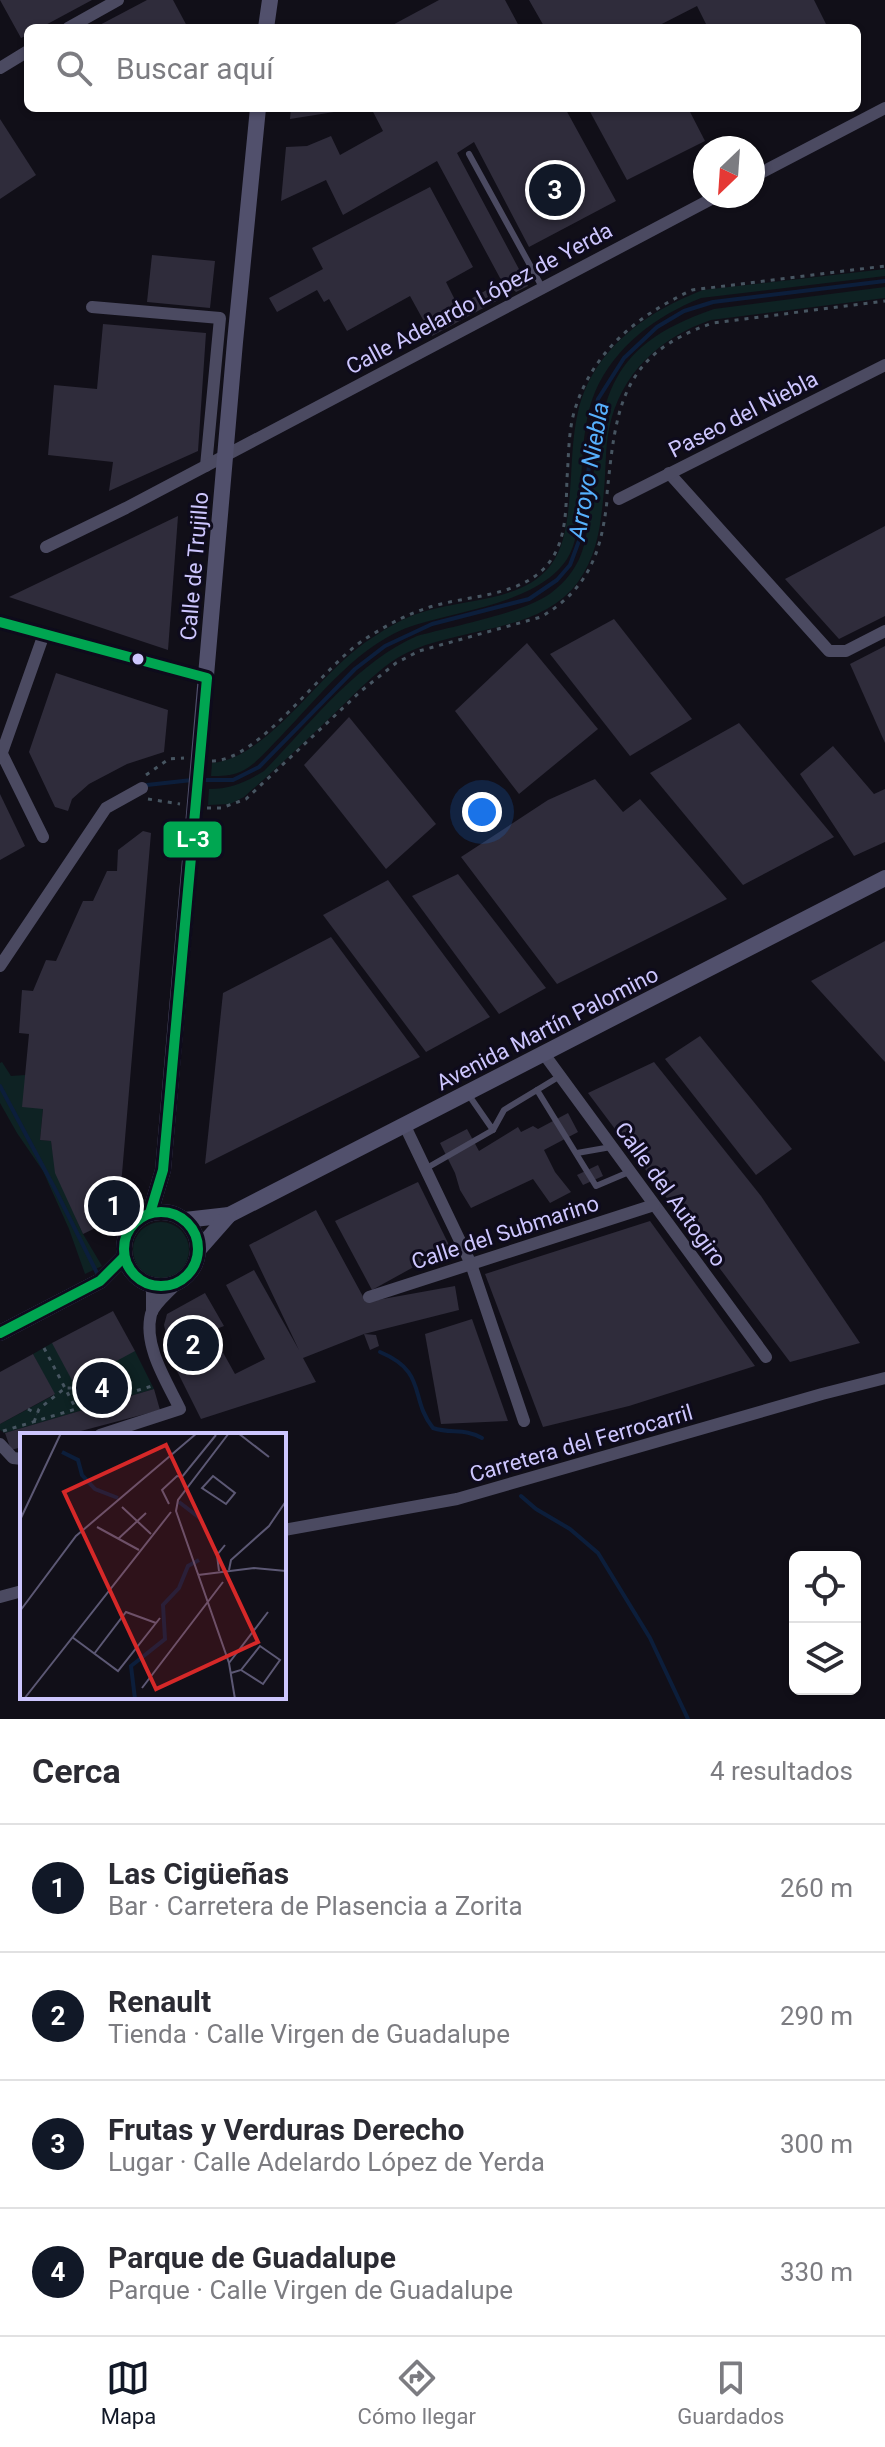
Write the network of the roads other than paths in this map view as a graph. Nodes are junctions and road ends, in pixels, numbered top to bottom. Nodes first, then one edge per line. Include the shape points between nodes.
1 (118, 0) edge
2 (270, 0) edge
3 (75, 24) edge
4 (267, 24) edge
5 (24, 53) edge
6 (0, 68) edge
7 (885, 108) edge
8 (258, 112) edge
9 (469, 154) dead end
10 (765, 171) edge
11 (694, 208) edge
12 (542, 287) junction
13 (92, 307) dead end
14 (885, 365) edge
15 (226, 455) junction
16 (206, 466) junction
17 (669, 473) junction
18 (619, 499) dead end
19 (46, 547) dead end
20 (0, 622) edge
21 (885, 631) edge
22 (44, 634) junction
23 (207, 678) junction
24 (1, 757) edge
25 (142, 788) road end
26 (43, 837) dead end
27 (885, 878) edge
28 (0, 966) edge
29 (544, 1054) junction
30 (560, 1076) junction
31 (537, 1090) junction
32 (468, 1094) junction
33 (405, 1126) junction
34 (493, 1130) junction
35 (611, 1147) junction
36 (577, 1153) junction
37 (425, 1169) junction
38 (163, 1170) junction
39 (629, 1172) junction
40 (654, 1205) junction
41 (150, 1213) junction
42 (229, 1215) junction
43 (177, 1216) junction
44 (199, 1249) junction
45 (124, 1257) junction
46 (471, 1264) junction
47 (100, 1281) junction
48 (144, 1282) junction
49 (175, 1285) junction
50 (369, 1297) dead end
51 (152, 1312) junction
52 (0, 1333) edge
53 (766, 1357) dead end
54 (885, 1378) edge
55 (524, 1421) dead end
56 (106, 1433) edge
57 (1, 1437) edge
58 (20, 1459) edge
59 (286, 1530) edge
60 (20, 1592) edge
61 (0, 1597) edge

1 - 3 street
2 - 4 main road
5 - 6 street
7 - 10 street
8 - 15 main road, Calle de Trujillo
9 - 12 lane
11 - 12 street, Calle Adelardo López de Yerda
12 - 15 street, Calle Adelardo López de Yerda
13 - 16 street via 220,318
14 - 17 street, Paseo del Niebla
15 - 16 street, Calle Adelardo López de Yerda
15 - 23 main road, Calle de Trujillo
16 - 19 street, Calle Adelardo López de Yerda
17 - 18 street, Paseo del Niebla
17 - 21 street via 829,651 846,651
20 - 22 street
22 - 23 street
22 - 24 street
23 - 38 main road, Calle de Trujillo
24 - 26 street
25 - 28 street via 106,808
27 - 29 main road, Avenida Martín Palomino
29 - 30 street, Calle del Autogiro
29 - 32 main road, Avenida Martín Palomino
30 - 31 lane
30 - 35 street, Calle del Autogiro
31 - 34 lane via 504,1110
31 - 36 lane
32 - 33 main road, Avenida Martín Palomino
32 - 34 lane
33 - 37 street
33 - 42 main road, Avenida Martín Palomino
34 - 37 lane
35 - 36 lane
35 - 39 street, Calle del Autogiro
36 - 39 lane via 596,1186
37 - 46 street
38 - 41 main road
38 - 43 main road
39 - 40 street, Calle del Autogiro
40 - 46 street, Calle del Submarino
40 - 53 street, Calle del Autogiro
41 - 43 main road
41 - 45 main road via 130,1227
42 - 43 main road, Avenida Martín Palomino
42 - 44 main road, Avenida Martín Palomino
43 - 44 main road via 197,1238
44 - 49 main road via 193,1270
45 - 47 main road
45 - 48 main road
46 - 50 street, Calle del Submarino
46 - 55 street
47 - 48 main road
47 - 52 main road
48 - 49 main road
48 - 51 street
49 - 51 street
51 - 56 street via 153,1351 180,1409
54 - 59 street, Carretera del Ferrocarril via 457,1499
57 - 58 street via 13,1458
60 - 61 street

